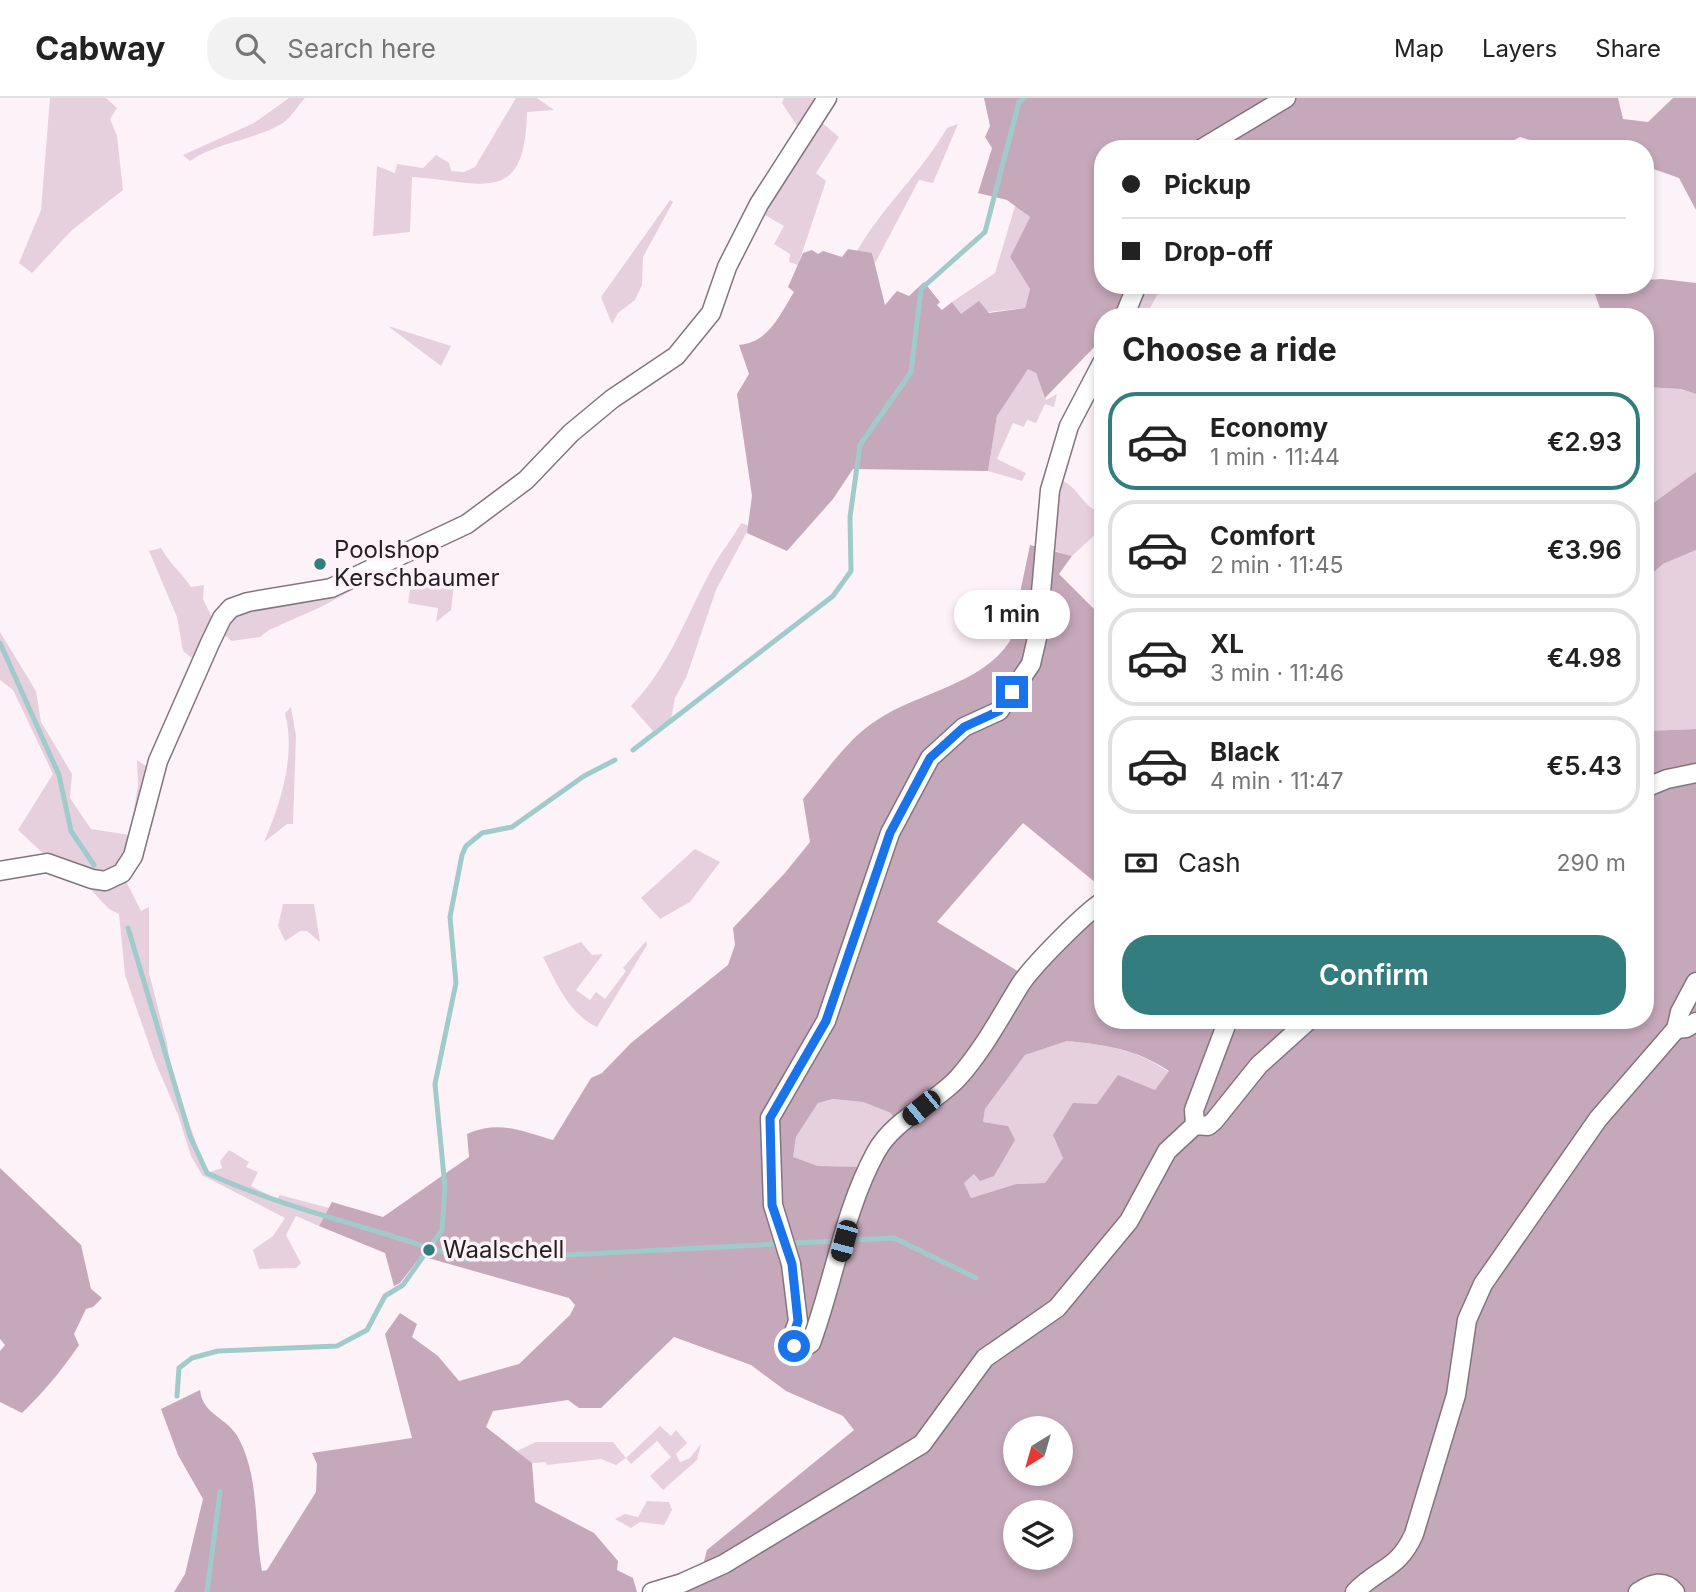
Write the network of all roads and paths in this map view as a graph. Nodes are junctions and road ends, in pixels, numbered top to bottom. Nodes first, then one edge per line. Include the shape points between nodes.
1 (827, 98) edge
2 (1286, 98) edge
3 (1216, 140) edge
4 (1094, 378) edge
5 (1696, 773) edge
6 (1654, 785) edge
7 (0, 871) edge
8 (1094, 910) edge
9 (1696, 982) edge
10 (1686, 1027) edge
11 (1225, 1029) edge
12 (1300, 1029) edge
13 (1195, 1125) junction
14 (652, 1592) edge
15 (1355, 1592) edge
16 (1638, 1592) edge
17 (1675, 1592) edge

1 - 7 street via 758,204 727,267 711,313 676,356 612,399 526,480 467,524 331,588 231,608 210,643 158,761 133,856 122,873 105,881 47,863
2 - 3 street
4 - 8 street via 1069,426 1050,490 1031,664 999,711 964,727 930,758 890,833 826,1021 770,1118 772,1205 792,1264 798,1321 794,1346 804,1348 811,1343 855,1201 887,1135 955,1081 973,1061 1026,976
5 - 6 street
9 - 10 street via 1680,1012
10 - 15 street via 1598,1119 1483,1284 1467,1320 1456,1395 1414,1534 1400,1559
11 - 13 street via 1194,1110
12 - 13 street via 1259,1065 1214,1121 1208,1126
13 - 14 street via 1167,1151 1129,1221 1057,1308 985,1358 922,1444 724,1564
16 - 17 street via 1657,1582

